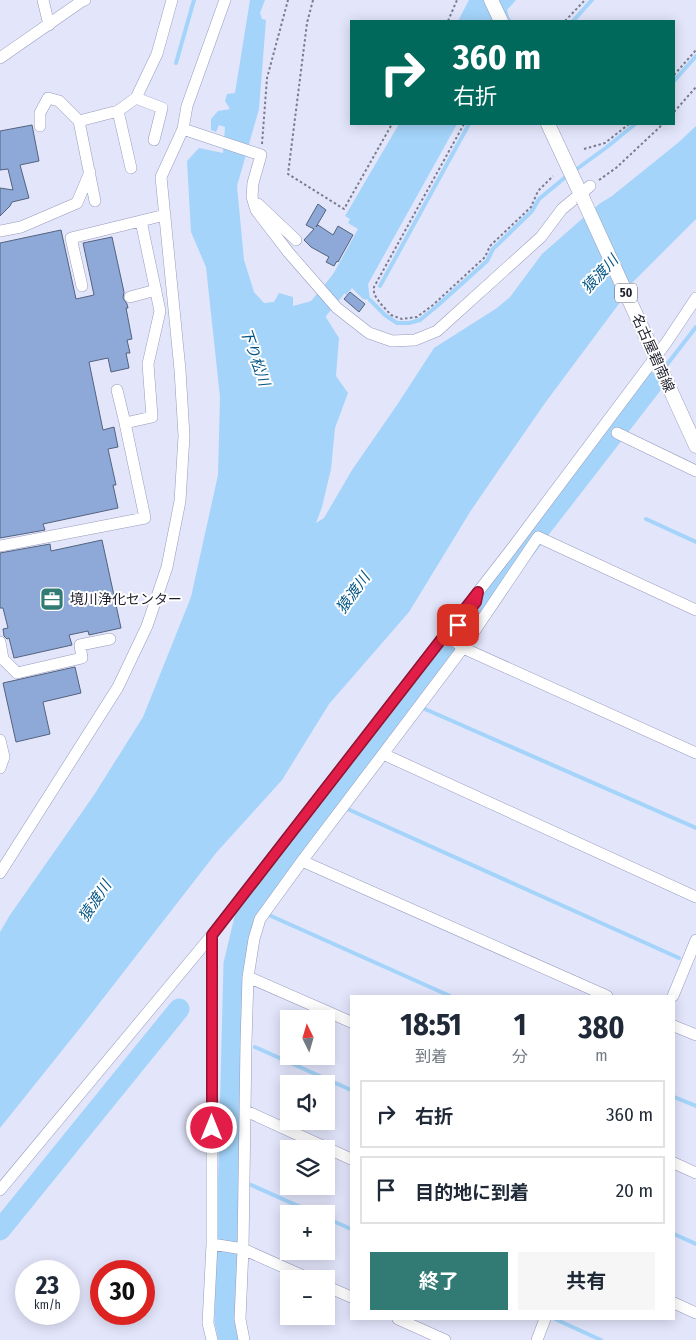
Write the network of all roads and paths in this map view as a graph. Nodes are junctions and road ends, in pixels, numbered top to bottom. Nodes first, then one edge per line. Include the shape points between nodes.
1 (43, 0) edge
2 (85, 0) edge
3 (172, 0) edge
4 (225, 0) edge
5 (288, 0) edge
6 (313, 0) edge
7 (457, 0) edge
8 (490, 0) edge
9 (584, 0) edge
10 (448, 20) edge
11 (500, 20) edge
12 (566, 20) edge
13 (49, 25) junction
14 (696, 50) edge
15 (0, 58) edge
16 (675, 74) edge
17 (696, 87) edge
18 (136, 98) junction
19 (118, 111) junction
20 (675, 111) edge
21 (79, 121) junction
22 (391, 125) edge
23 (463, 125) edge
24 (548, 125) edge
25 (628, 125) edge
26 (662, 125) edge
27 (40, 126) dead end
28 (187, 131) junction
29 (154, 140) dead end
30 (584, 149) dead end
31 (261, 154) junction
32 (131, 168) dead end
33 (90, 172) junction
34 (553, 176) dead end
35 (585, 193) junction
36 (252, 197) junction
37 (95, 201) dead end
38 (165, 215) junction
39 (141, 221) junction
40 (0, 232) edge
41 (296, 240) dead end
42 (82, 286) dead end
43 (156, 290) junction
44 (130, 296) dead end
45 (696, 298) edge
46 (117, 390) dead end
47 (125, 423) junction
48 (617, 433) dead end
49 (696, 446) edge
50 (696, 471) edge
51 (0, 546) edge
52 (478, 592) junction
53 (696, 610) edge
54 (110, 639) dead end
55 (0, 642) edge
56 (463, 648) junction
57 (2, 659) edge
58 (0, 740) edge
59 (696, 753) edge
60 (383, 754) junction
61 (0, 768) edge
62 (302, 861) junction
63 (0, 872) edge
64 (696, 897) edge
65 (212, 935) junction
66 (696, 940) edge
67 (248, 977) junction
68 (605, 995) edge
69 (673, 995) edge
70 (350, 1022) edge
71 (675, 1026) edge
72 (696, 1035) edge
73 (246, 1111) junction
74 (350, 1159) edge
75 (675, 1163) edge
76 (696, 1173) edge
77 (0, 1190) edge
78 (212, 1244) junction
79 (244, 1249) junction
80 (290, 1270) edge
81 (335, 1290) edge
82 (350, 1298) edge
83 (675, 1304) edge
84 (696, 1313) edge
85 (400, 1320) edge
86 (545, 1320) edge
87 (212, 1340) edge
88 (244, 1340) edge
89 (445, 1340) edge
90 (537, 1340) edge

1 - 13 street
2 - 13 street
3 - 18 street via 157,54
4 - 28 street via 187,106
5 - 31 path via 267,78
6 - 22 path via 307,23 288,174 344,208
7 - 10 path
8 - 11 main road
9 - 12 path
13 - 15 street
14 - 16 path
17 - 20 path
18 - 19 street
18 - 29 street via 162,108
19 - 21 street
19 - 32 street
21 - 27 street via 60,101 48,98 40,112
21 - 33 street
23 - 34 path via 374,287 374,294 391,315 402,319 417,317 433,305 485,257 490,246 531,207 538,191
24 - 35 main road, 名古屋碧南線 / 50 via 574,180
25 - 30 path via 605,143
26 - 35 path
28 - 31 street
28 - 38 street via 161,177
31 - 36 street via 252,183
33 - 37 street
33 - 40 street via 77,203 21,227
35 - 36 street via 562,209 541,237 437,331 415,340 392,341 369,333 337,308 256,210
35 - 49 main road, 名古屋碧南線 / 50, bridge
36 - 41 street
38 - 39 street
38 - 63 street via 184,436 180,501 167,567 147,626 118,687
39 - 42 street via 71,238
39 - 43 street
43 - 44 street
43 - 47 street via 160,312 148,364 152,417
45 - 52 street via 666,343
46 - 47 street
47 - 51 street via 145,518
48 - 50 street
52 - 56 street via 476,602 449,636
52 - 65 street
53 - 56 street via 538,537
54 - 57 street via 80,645 82,658 17,673
55 - 57 street
56 - 59 street
56 - 60 street
58 - 61 street via 4,757
60 - 62 street
60 - 64 street
62 - 67 street via 260,919
62 - 68 street
65 - 77 street
65 - 78 street
66 - 69 street
67 - 70 street
67 - 73 street
71 - 72 street
73 - 74 street
73 - 79 street
75 - 76 street
78 - 79 street
78 - 87 street via 208,1323
79 - 80 street
79 - 88 street via 240,1319
81 - 82 street
83 - 84 street
85 - 89 street
86 - 90 street

